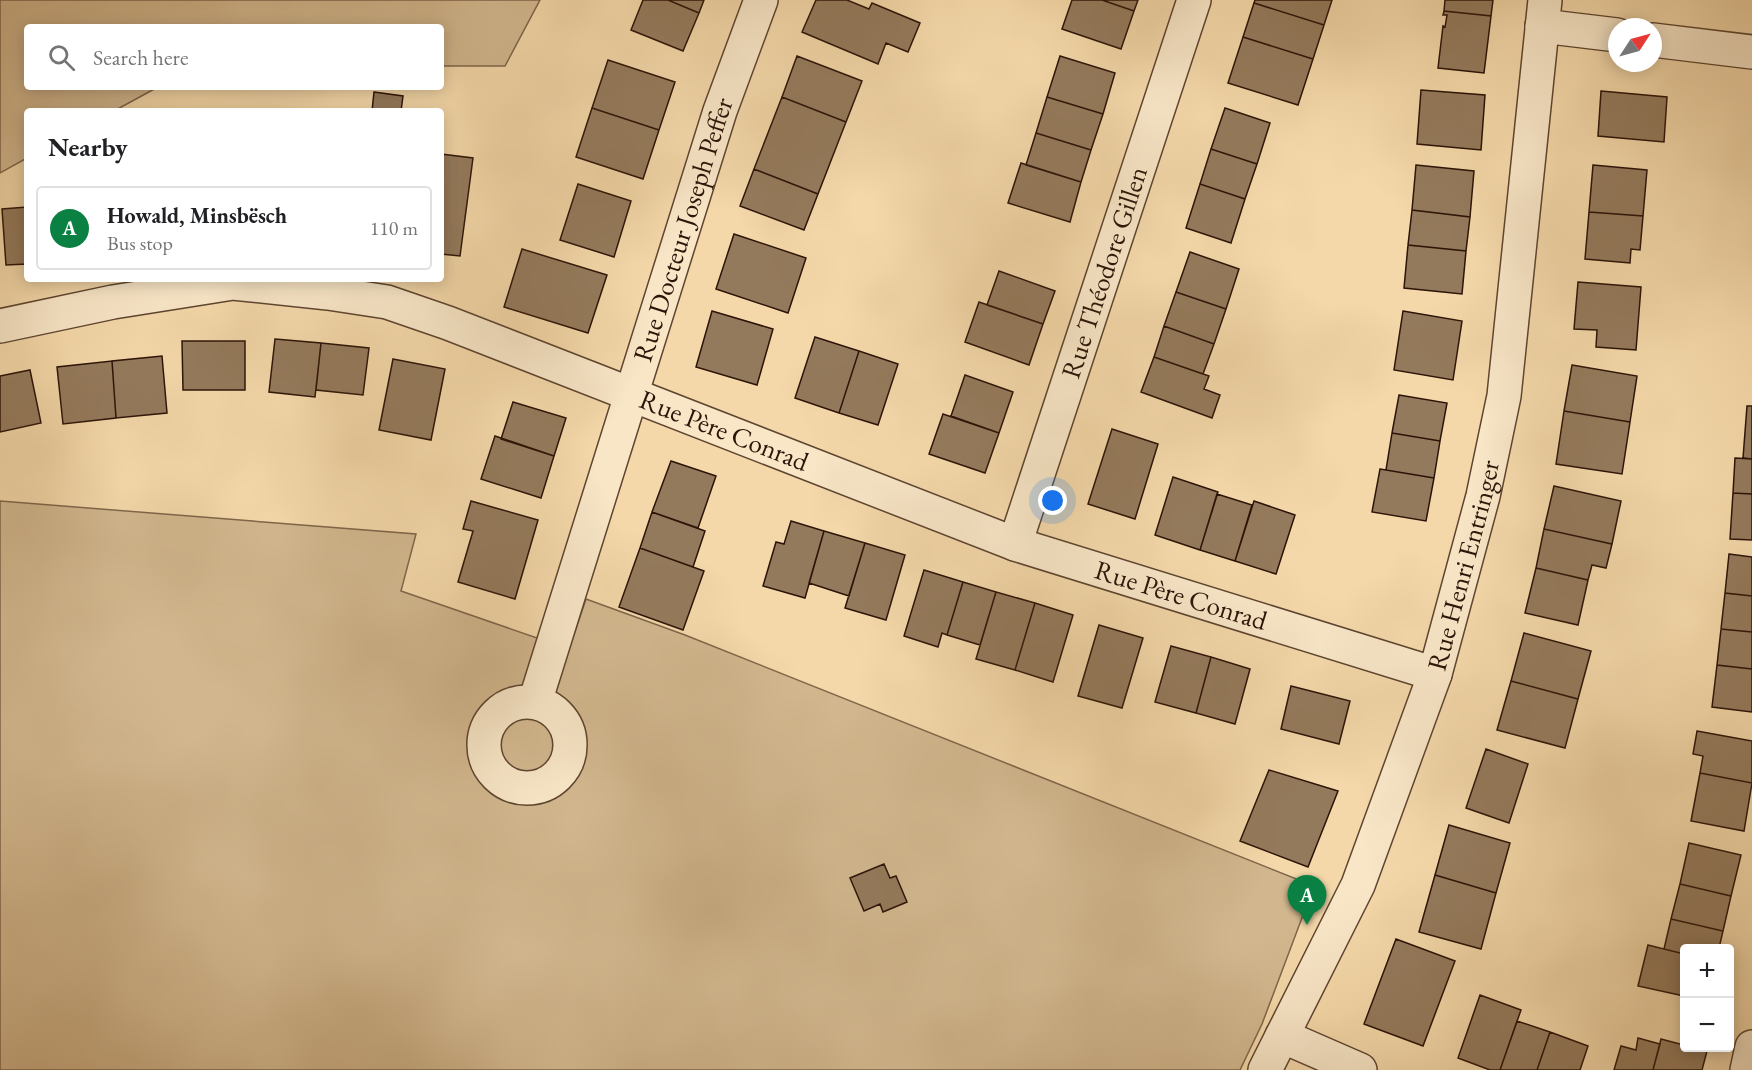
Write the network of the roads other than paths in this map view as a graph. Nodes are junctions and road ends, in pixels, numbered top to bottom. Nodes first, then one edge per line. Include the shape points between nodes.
1 (761, 0) edge
2 (1194, 0) edge
3 (1544, 13) edge
4 (1608, 32) edge
5 (1662, 41) edge
6 (1752, 52) edge
7 (0, 326) edge
8 (630, 395) junction
9 (1015, 544) junction
10 (1435, 674) junction
11 (536, 702) dead end
12 (1282, 1035) junction
13 (1752, 1047) edge
14 (1265, 1070) edge
15 (1360, 1070) edge
16 (1747, 1070) edge

1 - 8 street, Rue Docteur Joseph Peffer via 720,111
2 - 9 street, Rue Théodore Gillen
3 - 4 street, Rue Henri Entringer
3 - 10 street, Rue Henri Entringer via 1504,396 1483,496
5 - 6 street
7 - 8 street, Rue Père Conrad via 112,302 233,283 328,293 387,302
8 - 9 street, Rue Père Conrad
8 - 11 street, Rue Docteur Joseph Peffer
9 - 10 street, Rue Père Conrad
10 - 12 street, Rue Henri Entringer via 1359,885
12 - 14 street, Rue Henri Entringer
12 - 15 street
13 - 16 street

